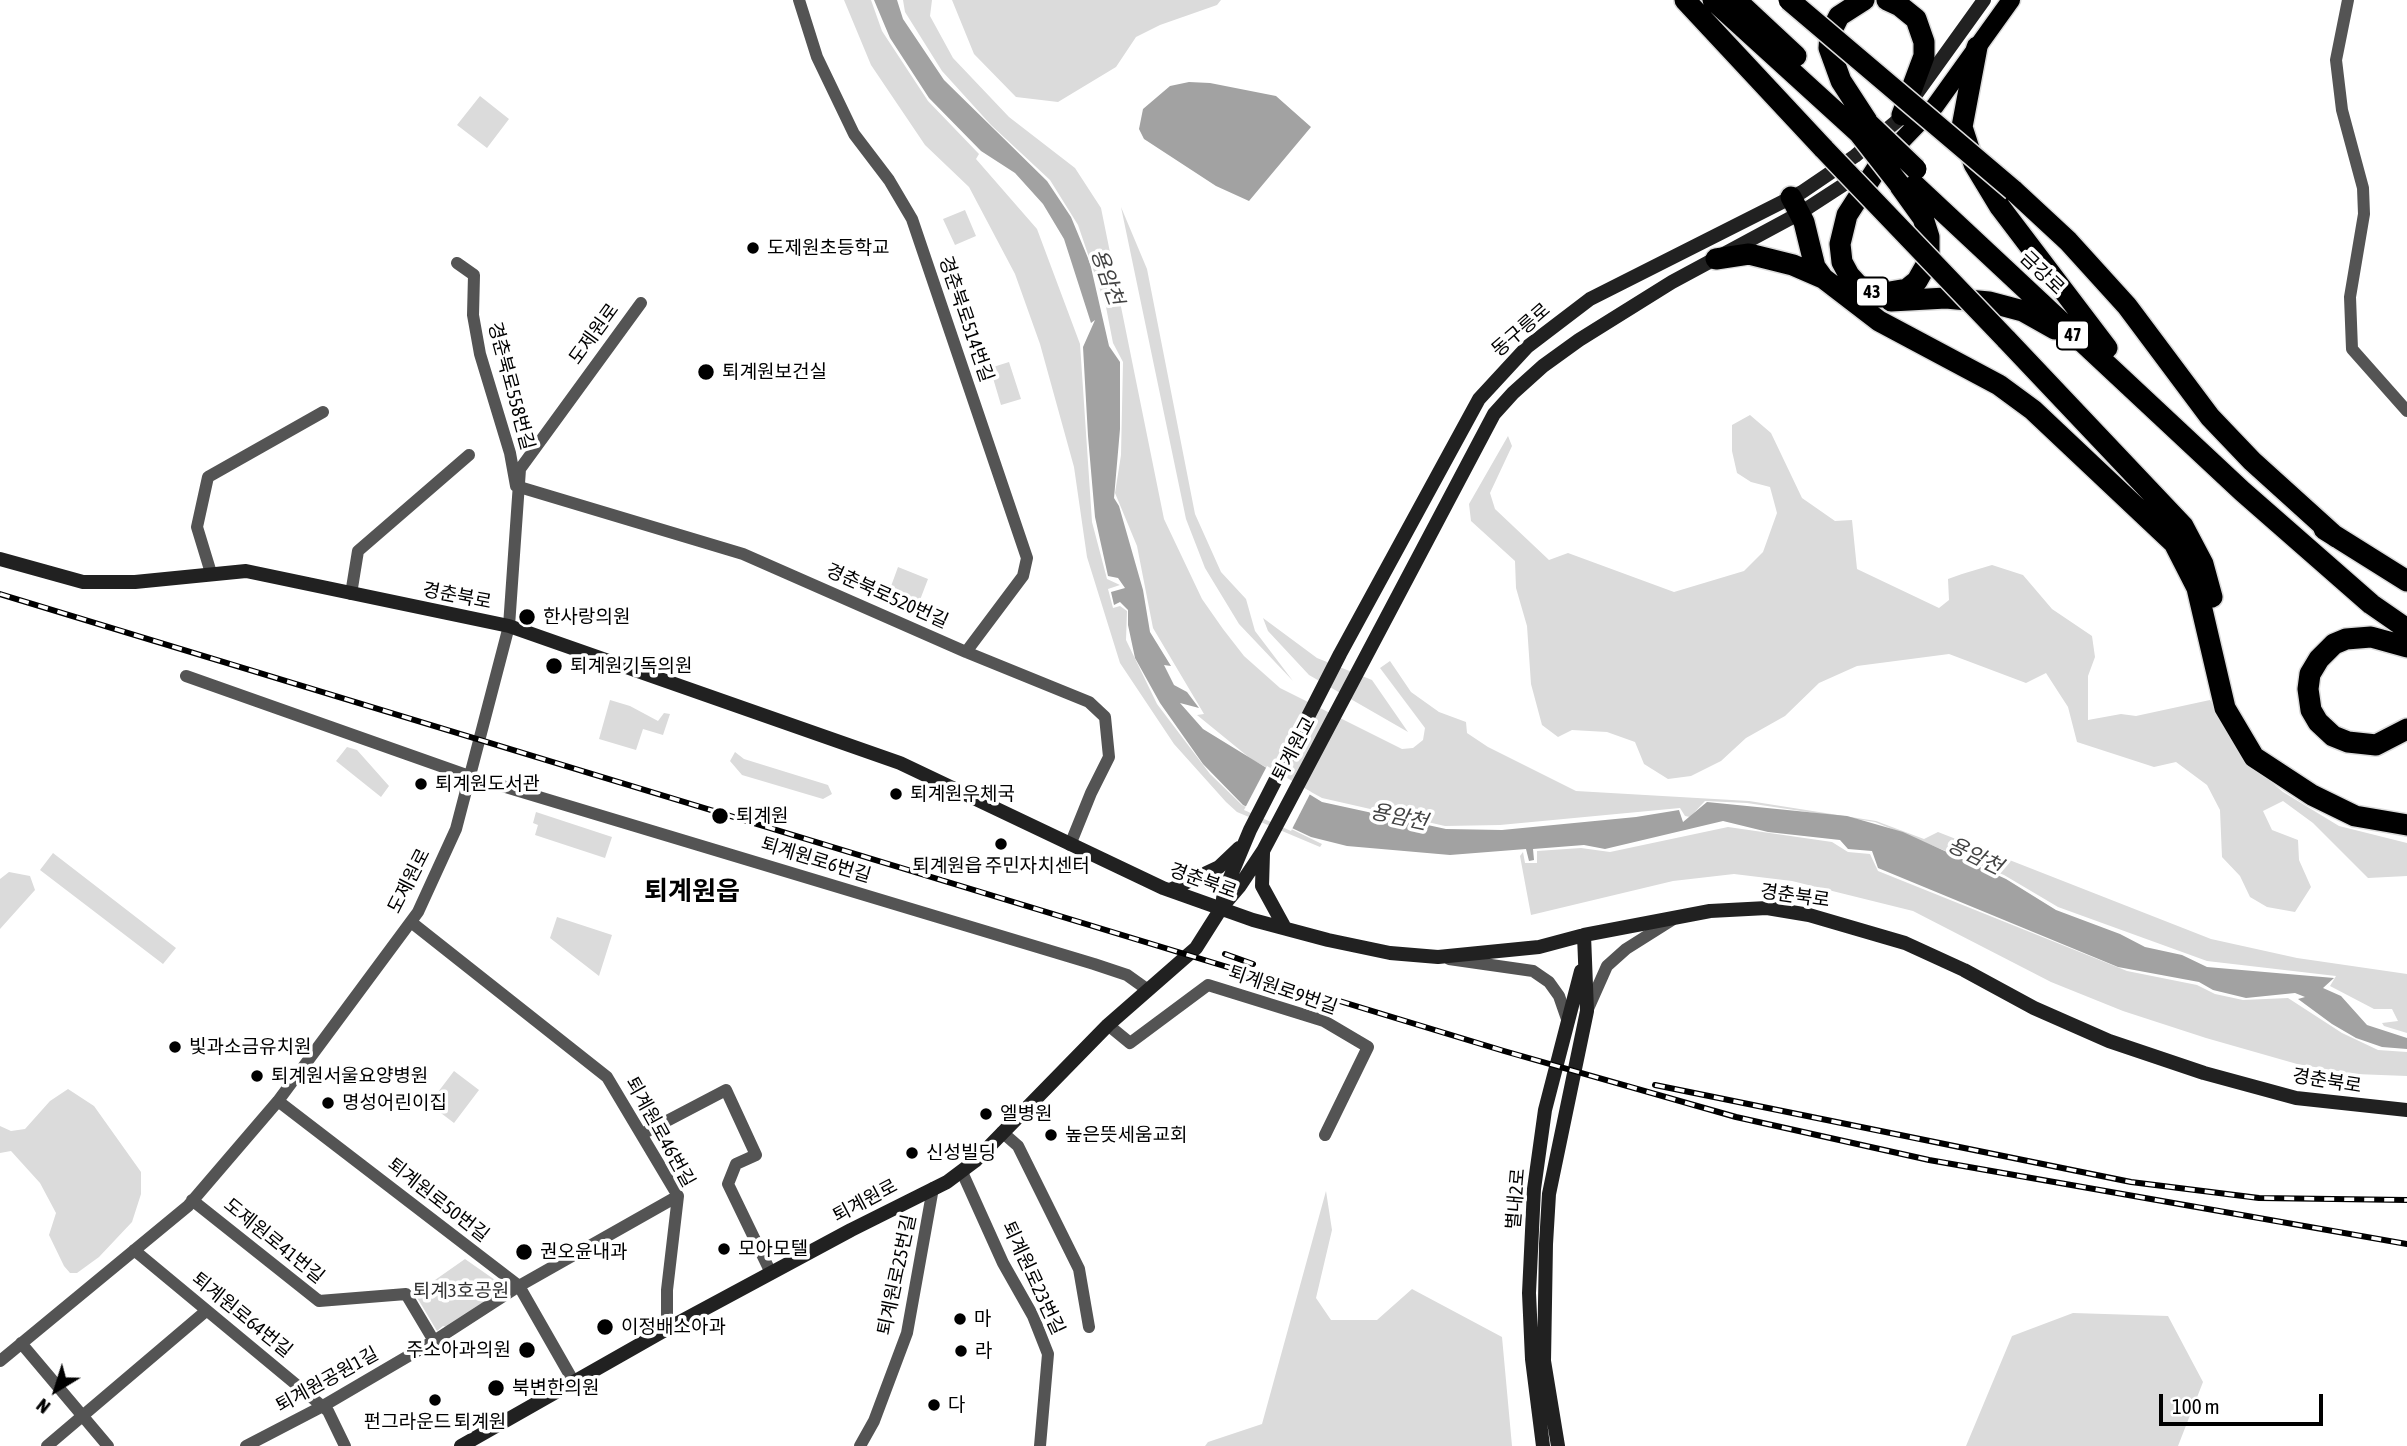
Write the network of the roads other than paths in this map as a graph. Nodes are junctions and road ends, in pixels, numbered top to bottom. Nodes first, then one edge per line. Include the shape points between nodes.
1 (799, 0) edge
2 (1685, 0) edge
3 (1713, 0) edge
4 (1736, 0) edge
5 (1789, 0) edge
6 (1864, 0) edge
7 (1887, 0) edge
8 (1984, 0) edge
9 (2011, 0) edge
10 (2348, 0) edge
11 (1977, 47) junction
12 (1902, 115) junction
13 (1864, 129) junction
14 (1883, 159) junction
15 (1907, 177) junction
16 (1796, 205) junction
17 (1716, 259) junction
18 (457, 263) dead end
19 (1830, 284) junction
20 (641, 303) dead end
21 (2107, 357) junction
22 (2407, 411) edge
23 (323, 412) dead end
24 (469, 455) dead end
25 (2226, 457) junction
26 (516, 486) junction
27 (2336, 537) junction
28 (0, 559) edge
29 (211, 573) junction
30 (2407, 580) edge
31 (351, 594) junction
32 (2407, 614) edge
33 (509, 626) junction
34 (2407, 629) edge
35 (2407, 647) edge
36 (966, 652) junction
37 (1360, 665) joint
38 (186, 676) dead end
39 (2407, 729) edge
40 (469, 776) junction
41 (2312, 795) junction
42 (2355, 816) junction
43 (2407, 825) edge
44 (2407, 832) edge
45 (1245, 842) junction
46 (1070, 845) junction
47 (1263, 851) junction
48 (1234, 883) junction
49 (1170, 890) junction
50 (1222, 907) junction
51 (1676, 917) junction
52 (411, 922) junction
53 (1285, 928) junction
54 (1584, 935) junction
55 (1438, 957) junction
56 (1584, 959) junction
57 (1148, 989) junction
58 (1587, 1011) junction
59 (1567, 1019) junction
60 (1108, 1025) junction
61 (278, 1101) junction
62 (2407, 1110) edge
63 (1002, 1132) junction
64 (642, 1134) junction
65 (1325, 1135) dead end
66 (962, 1172) junction
67 (933, 1188) junction
68 (678, 1195) junction
69 (192, 1200) junction
70 (134, 1250) junction
71 (771, 1273) junction
72 (519, 1286) junction
73 (206, 1311) junction
74 (1089, 1327) dead end
75 (667, 1329) junction
76 (434, 1341) junction
77 (21, 1343) junction
78 (0, 1361) edge
79 (575, 1384) junction
80 (323, 1406) junction
81 (82, 1416) junction
82 (47, 1446) edge
83 (108, 1446) edge
84 (246, 1446) edge
85 (345, 1446) edge
86 (461, 1446) edge
87 (860, 1446) edge
88 (1040, 1446) edge
89 (1543, 1446) edge
90 (1558, 1446) edge

1 - 36 street, 경춘북로514번길 via 817,57 854,134 912,219 1027,558 1017,585
2 - 41 highway, bridge via 2183,526 2203,564 2235,698 2274,763
3 - 13 highway, 금강로
4 - 13 highway, 금강로 / 47
5 - 27 highway, bridge via 2068,241 2127,306 2210,417
6 - 13 highway via 1839,16 1829,48
7 - 12 highway via 1916,19 1924,42 1924,55
8 - 12 street, 동구릉로
9 - 11 main road, 동구릉로 / 43
10 - 22 street via 2336,60 2342,110 2363,188 2364,214 2350,297 2353,349
11 - 14 main road, 동구릉로 / 43 via 1936,106
11 - 21 highway via 1962,127 1974,164
12 - 16 street, 동구릉로
13 - 15 highway, 금강로 / 47, bridge
14 - 15 highway, 43 via 1847,215 1840,244 1842,261 1853,281 1878,294 1907,289 1929,260 1929,237
14 - 16 street, 동구릉로
15 - 21 highway, 금강로 / 47
16 - 17 street, 동구릉로
16 - 19 highway via 1809,251
16 - 45 street, 동구릉로 via 1590,299 1527,347 1479,399 1340,654
17 - 19 highway via 1749,254 1793,265
17 - 37 street, 동구릉로 via 1579,340 1494,414
18 - 26 street, 경춘북로558번길 via 474,275 473,315 480,354
19 - 21 highway via 1880,302 1946,298 2006,305
19 - 41 highway via 1879,321 1989,380 2033,410 2164,530 2197,588 2225,708 2238,734 2265,768
20 - 26 street, 도제원로 via 520,469
21 - 25 highway, 금강로 / 47
21 - 34 highway, 금강로 / 47 via 2321,561
23 - 29 street via 208,477 197,527
24 - 31 street via 358,551
25 - 27 highway
25 - 32 highway, 금강로 / 47
26 - 33 street, 도제원로
26 - 36 street, 경춘북로520번길 via 743,554
27 - 30 highway
28 - 29 street, 경춘북로 via 83,582 135,582
29 - 31 street, 경춘북로 via 246,571
31 - 33 street, 경춘북로
33 - 40 street, 도제원로
33 - 46 street, 경춘북로 via 900,762
35 - 39 highway via 2371,638 2334,644 2310,674 2308,689 2311,710 2333,736 2376,745
36 - 46 street, 경춘북로520번길 via 1089,702 1105,717 1109,757
37 - 47 street, 퇴계원교
38 - 40 street, 퇴계원로6번길
40 - 52 street, 도제원로 via 456,829
40 - 57 street, 퇴계원로6번길 via 1094,964 1127,975
41 - 42 highway
42 - 43 highway
42 - 44 highway
45 - 48 street, 퇴계원로
45 - 49 street via 1219,867
46 - 49 street, 경춘북로
47 - 48 street, 퇴계원로
47 - 53 street via 1262,886
48 - 50 street, 퇴계원로
49 - 50 street, 경춘북로
50 - 53 street, 경춘북로
50 - 57 street, 퇴계원로 via 1196,948
51 - 54 street, 경춘북로
51 - 58 street via 1607,966
51 - 62 street, 경춘북로 via 1767,908 1852,925 1916,948 2109,1041 2192,1069 2296,1098
52 - 61 street, 도제원로
52 - 64 street, 퇴계원로46번길 via 607,1077
53 - 55 street, 경춘북로 via 1390,953
54 - 55 street, 경춘북로 via 1539,947
54 - 56 street, 별내2로
55 - 59 street via 1533,971 1559,996
56 - 58 street, 별내2로
56 - 59 street, 별내2로
57 - 60 street, 퇴계원로
58 - 90 street, 별내2로 via 1549,1194 1544,1361
59 - 89 street, 별내2로 via 1545,1110 1534,1189 1532,1359
60 - 63 street, 퇴계원로
60 - 65 street, 퇴계원로9번길 via 1130,1043 1208,985 1324,1021 1368,1047
61 - 69 street, 도제원로
61 - 72 street, 퇴계원로50번길
63 - 66 street, 퇴계원로
63 - 74 street via 1018,1146 1079,1269
64 - 68 street, 퇴계원로46번길
64 - 71 street via 726,1090 756,1155 736,1164 728,1184
66 - 67 street, 퇴계원로
66 - 88 street, 퇴계원로23번길 via 1048,1354
67 - 71 street, 퇴계원로
67 - 87 street, 퇴계원로25번길 via 907,1333
68 - 72 street, 퇴계원공원1길
68 - 75 street, 퇴계원로46번길
69 - 70 street, 도제원로
69 - 76 street, 도제원로41번길 via 319,1301 406,1294
70 - 73 street, 퇴계원로64번길
70 - 77 street, 도제원로
71 - 75 street, 퇴계원로
72 - 76 street, 퇴계원공원1길
72 - 79 street, 퇴계원로50번길
73 - 80 street, 퇴계원로64번길
73 - 81 street
75 - 79 street, 퇴계원로
76 - 80 street, 퇴계원공원1길
77 - 78 street, 도제원로
77 - 81 street
79 - 86 street, 퇴계원로
80 - 84 street, 퇴계원공원1길
80 - 85 street, 퇴계원로64번길
81 - 82 street
81 - 83 street

